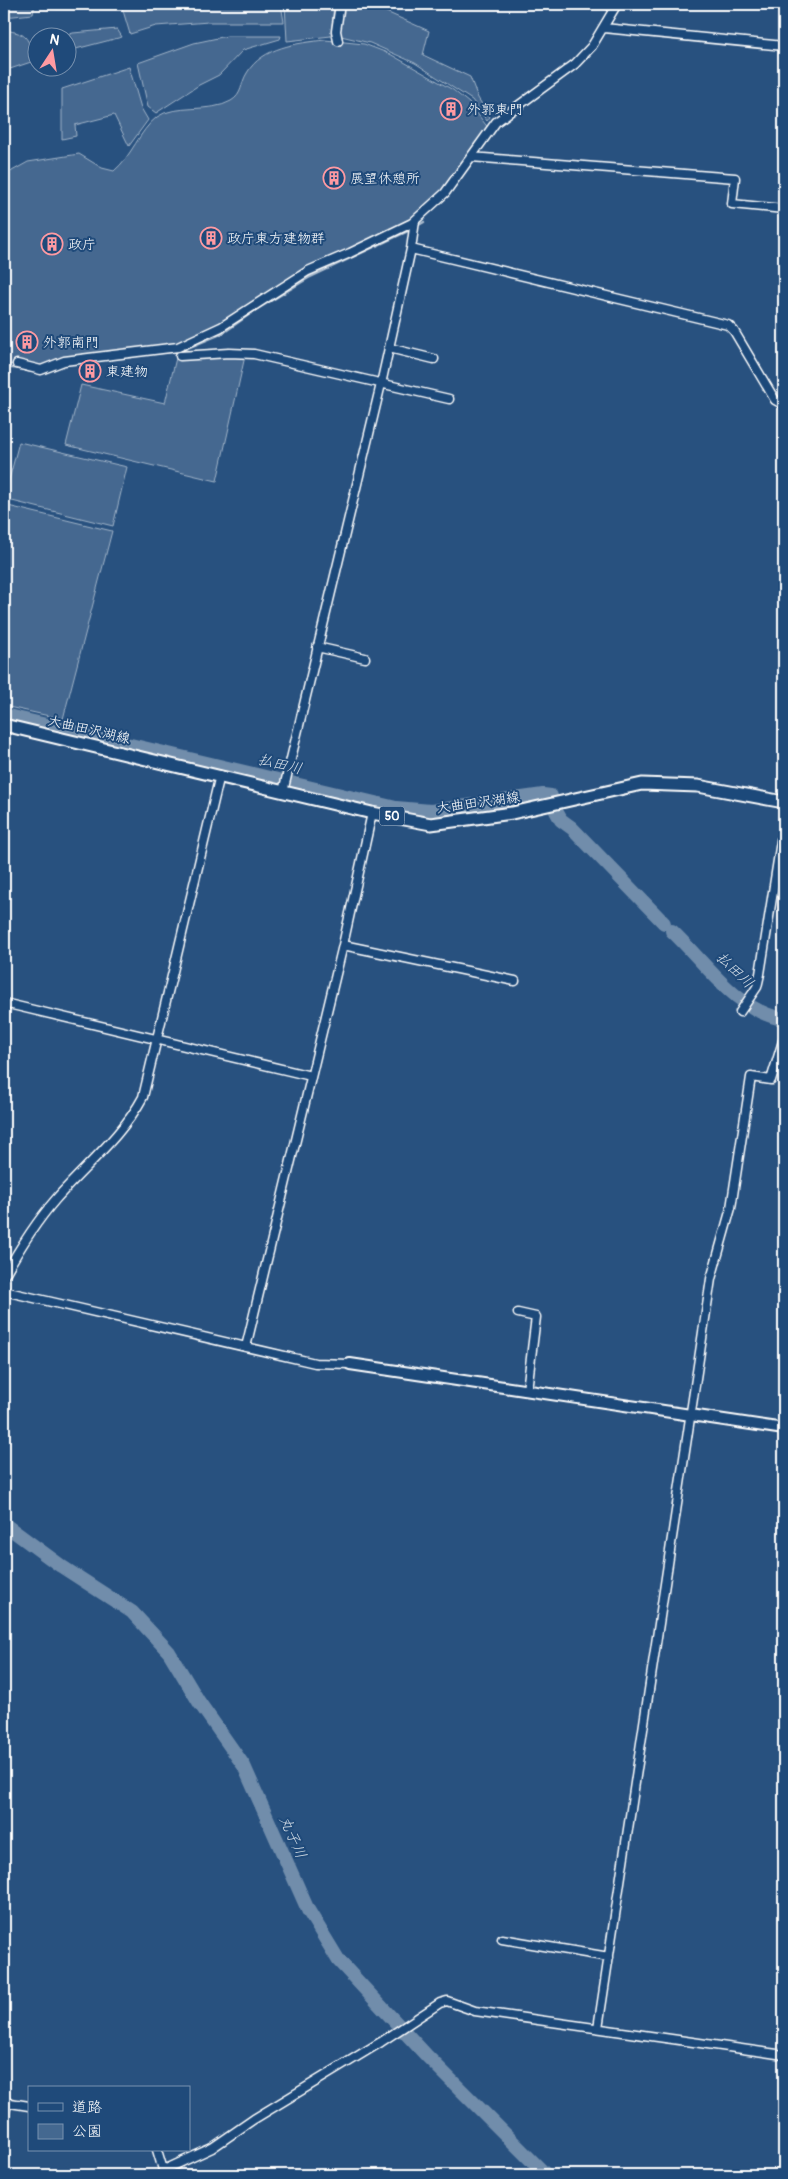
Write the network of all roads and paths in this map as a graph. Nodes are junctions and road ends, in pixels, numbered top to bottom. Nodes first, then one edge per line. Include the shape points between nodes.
1 (340, 4) edge
2 (617, 4) edge
3 (604, 28) junction
4 (338, 41) dead end
5 (784, 46) edge
6 (471, 158) junction
7 (784, 209) edge
8 (415, 220) junction
9 (411, 249) junction
10 (389, 348) junction
11 (180, 356) dead end
12 (434, 359) dead end
13 (17, 364) dead end
14 (381, 384) junction
15 (448, 399) dead end
16 (784, 405) edge
17 (317, 647) junction
18 (365, 658) dead end
19 (4, 725) edge
20 (220, 776) junction
21 (283, 792) junction
22 (784, 802) edge
23 (372, 813) junction
24 (784, 822) edge
25 (343, 945) junction
26 (515, 981) dead end
27 (4, 1003) edge
28 (740, 1012) dead end
29 (158, 1038) junction
30 (784, 1038) edge
31 (311, 1076) junction
32 (4, 1276) edge
33 (4, 1291) edge
34 (518, 1313) dead end
35 (246, 1347) junction
36 (350, 1364) joint
37 (527, 1390) junction
38 (689, 1415) junction
39 (784, 1429) edge
40 (502, 1939) dead end
41 (609, 1957) junction
42 (598, 2028) junction
43 (784, 2055) edge
44 (6, 2102) edge
45 (28, 2106) edge
46 (4, 2121) edge
47 (158, 2152) edge
48 (164, 2173) edge

1 - 4 street via 336,31
2 - 3 street
3 - 5 street
3 - 6 street via 575,64 496,122
6 - 7 street via 735,178 732,204
6 - 8 street via 445,193
8 - 9 street
8 - 13 street via 308,271 221,326 178,347 64,361 41,370
9 - 10 street
9 - 16 street via 728,325 775,400
10 - 12 street
10 - 14 street
11 - 14 street via 254,354
14 - 15 street
14 - 17 street
17 - 18 street
17 - 21 street
19 - 20 main road, 大曲田沢湖線 / 50
20 - 21 main road, 大曲田沢湖線 / 50
20 - 29 street
21 - 23 main road, 大曲田沢湖線 / 50
22 - 23 main road, 大曲田沢湖線 / 50 via 698,786 642,784 512,813 431,824
23 - 25 street
24 - 28 street via 760,974 752,996
25 - 26 street
25 - 31 street
27 - 29 street
29 - 31 street
29 - 32 street via 143,1097 137,1108 33,1228
30 - 38 street via 771,1080 751,1077 731,1208 711,1279
31 - 35 street
33 - 35 street
34 - 37 street via 536,1317
35 - 36 street via 315,1363
36 - 37 street
37 - 38 street
38 - 39 street
38 - 41 street
40 - 41 street
41 - 42 street
42 - 43 street
42 - 48 street via 475,2011 447,2001 440,2003 212,2148
44 - 45 street
44 - 46 street
47 - 48 street

